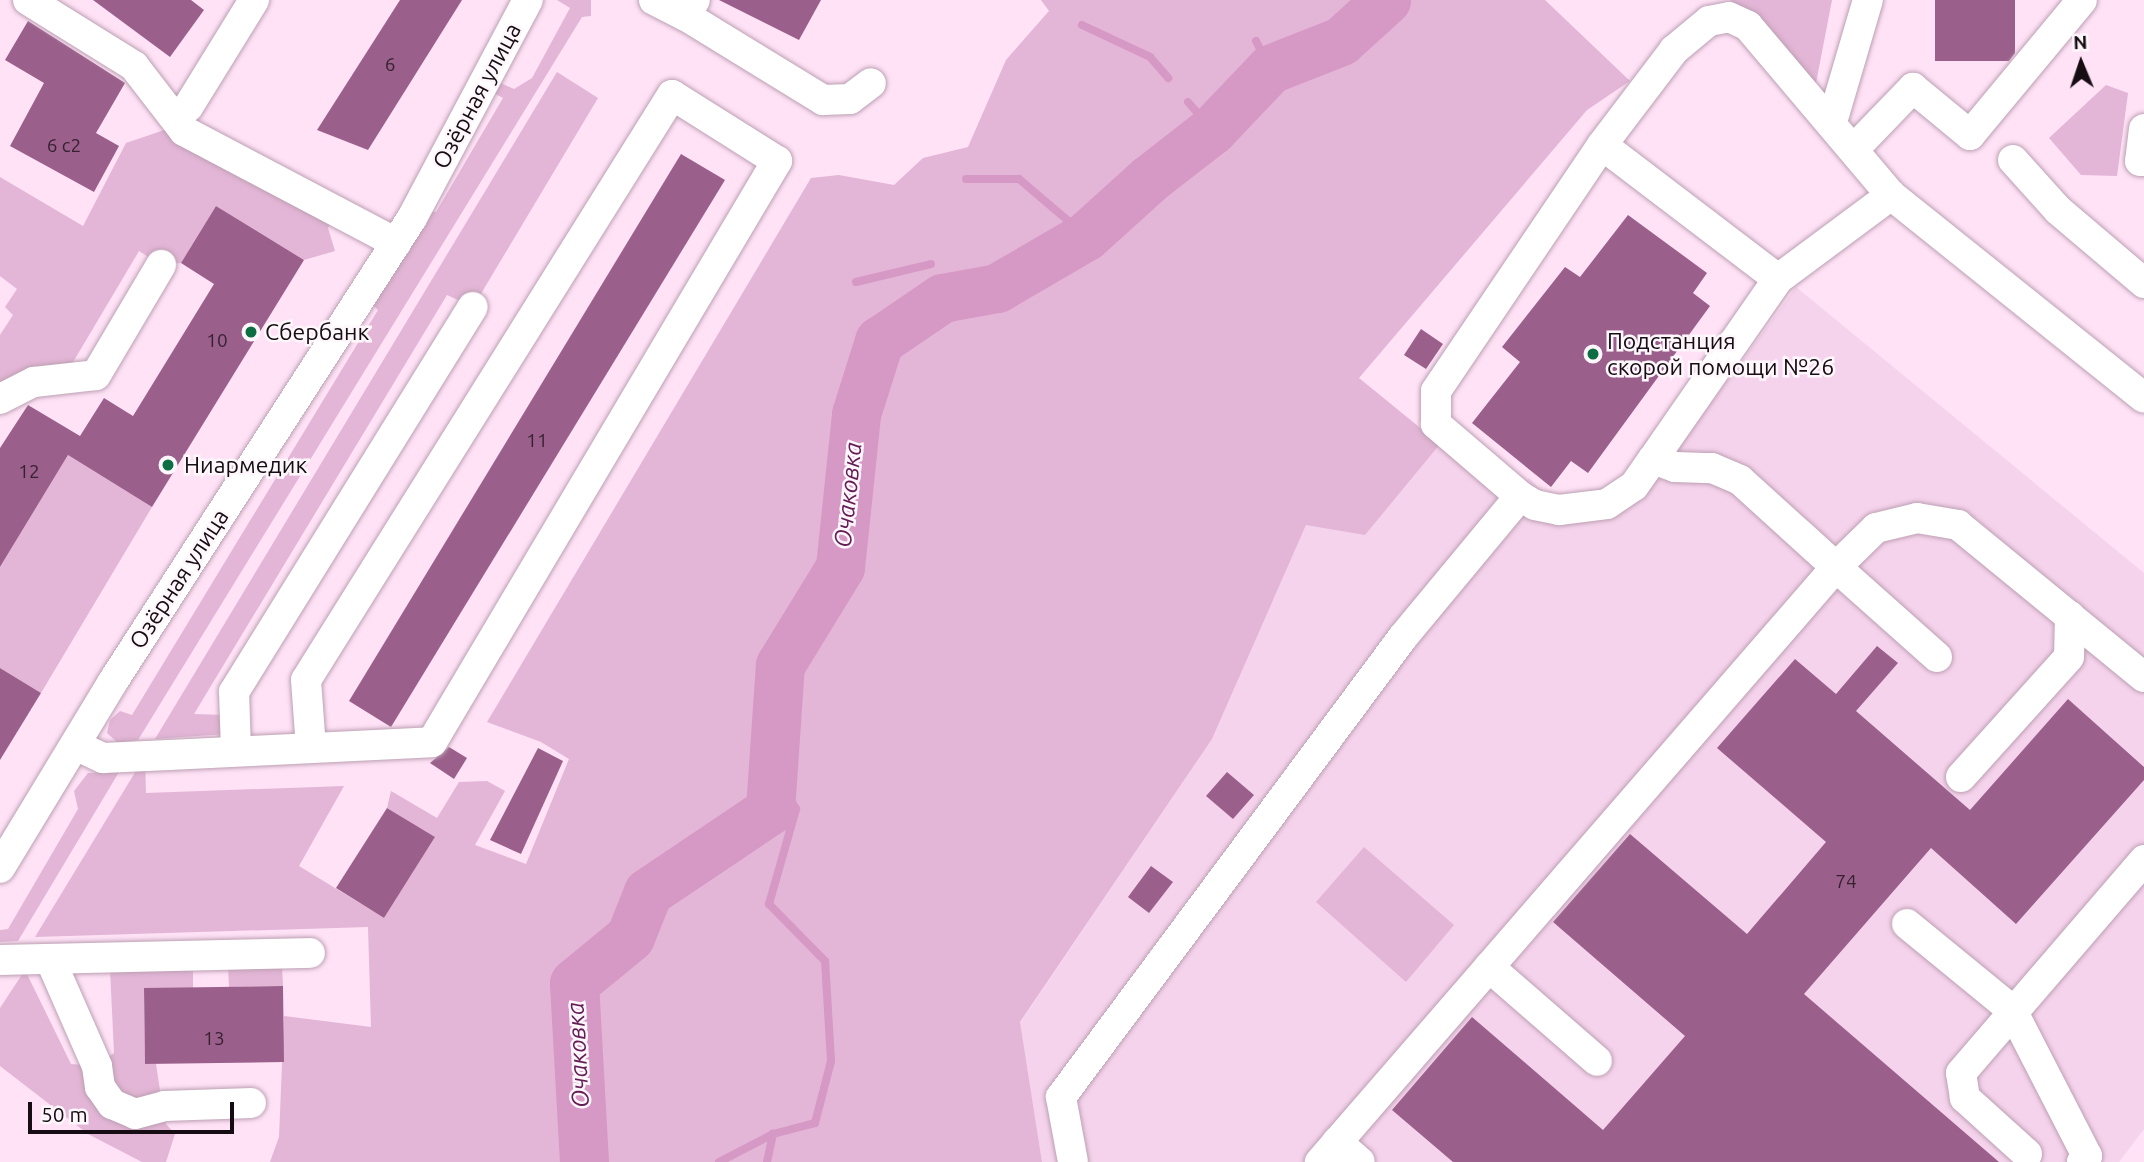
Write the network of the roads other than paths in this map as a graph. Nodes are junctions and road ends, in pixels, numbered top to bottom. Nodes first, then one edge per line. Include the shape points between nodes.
1 (28, 0) edge
2 (254, 0) edge
3 (528, 0) edge
4 (654, 0) edge
5 (1868, 0) edge
6 (2082, 0) edge
7 (691, 8) edge
8 (871, 83) dead end
9 (173, 116) junction
10 (1832, 122) junction
11 (2144, 130) edge
12 (1602, 145) junction
13 (1854, 149) junction
14 (2013, 160) dead end
15 (2144, 161) edge
16 (1891, 195) junction
17 (396, 243) junction
18 (161, 265) dead end
19 (1778, 279) junction
20 (2144, 283) edge
21 (473, 307) dead end
22 (2143, 397) edge
23 (0, 399) edge
24 (1653, 459) junction
25 (1520, 496) junction
26 (1836, 567) junction
27 (2070, 616) junction
28 (1937, 657) dead end
29 (2144, 677) edge
30 (75, 744) junction
31 (311, 748) junction
32 (236, 751) junction
33 (1961, 777) dead end
34 (2144, 860) edge
35 (0, 868) edge
36 (1908, 924) dead end
37 (310, 953) dead end
38 (50, 959) junction
39 (0, 960) edge
40 (1489, 967) junction
41 (2012, 1010) junction
42 (1597, 1061) dead end
43 (251, 1103) dead end
44 (1329, 1152) edge
45 (2027, 1154) dead end
46 (1073, 1162) edge
47 (1360, 1162) edge
48 (2082, 1162) edge

1 - 9 street via 135,66
2 - 9 street via 188,107
3 - 17 street, Озёрная улица
4 - 7 street
5 - 10 street
6 - 13 street via 1970,135 1913,88
7 - 8 street via 822,100 850,99
9 - 17 street via 184,131
10 - 12 street via 1748,26 1729,17 1709,21 1674,50
10 - 13 street
11 - 15 street via 2140,160
12 - 19 street
12 - 25 street via 1436,391 1436,424
13 - 16 street
14 - 20 street via 2058,210
16 - 19 street
16 - 22 street
17 - 30 street, Озёрная улица
18 - 23 street via 96,375 34,382
19 - 24 street
21 - 32 street via 234,692
24 - 25 street via 1634,486 1607,503 1559,510
24 - 26 street via 1675,467 1712,468 1740,480
25 - 46 street via 1403,638 1061,1097
26 - 27 street via 1876,528 1917,519 1958,525
26 - 28 street
26 - 40 street
27 - 29 street
27 - 33 street via 2069,657
30 - 32 street via 103,758
30 - 35 street, Озёрная улица
31 - 31 street via 432,742 777,161 672,95 306,680
31 - 32 street
34 - 41 street
36 - 41 street
37 - 38 street
38 - 39 street
38 - 43 street via 97,1066 100,1087 112,1104 135,1114 165,1106
40 - 42 street
40 - 44 street
41 - 45 street via 1961,1073 1959,1085 1965,1097
41 - 48 street via 2087,1156
44 - 47 street

